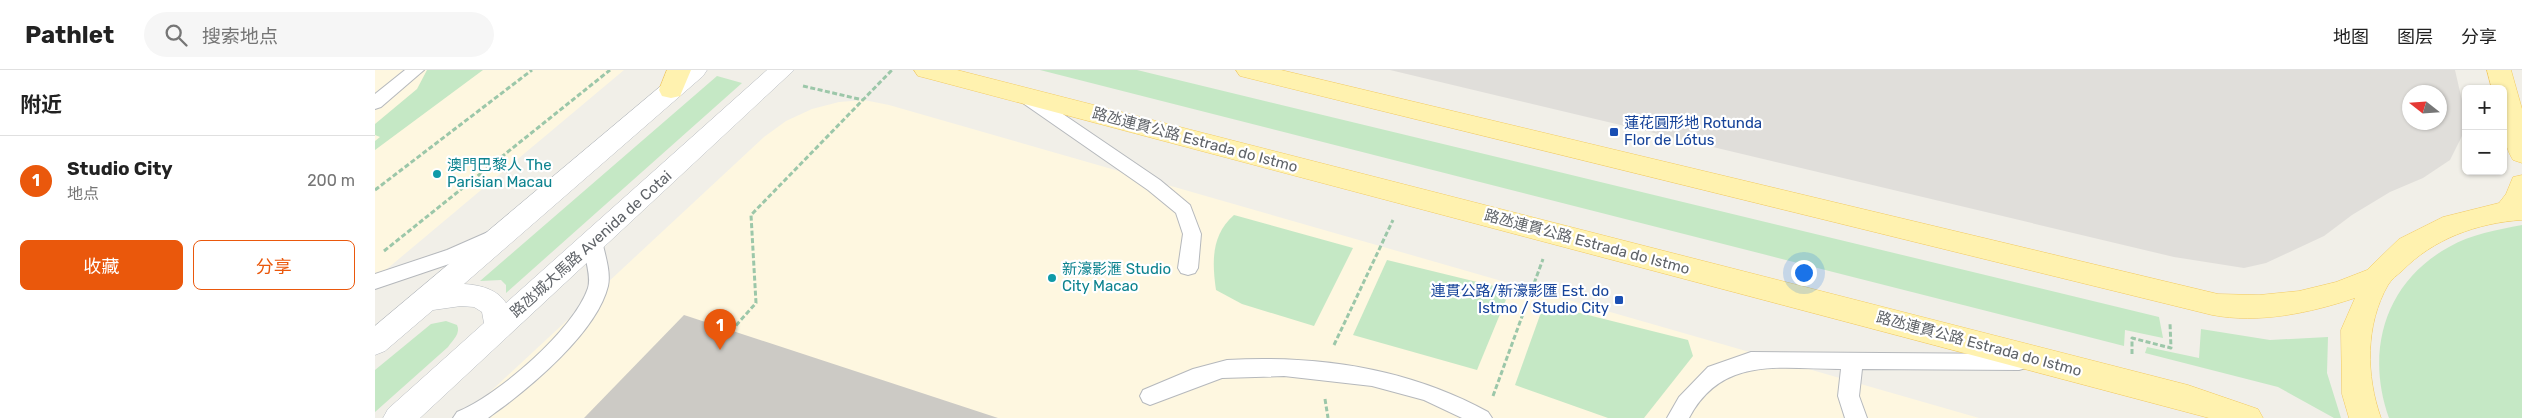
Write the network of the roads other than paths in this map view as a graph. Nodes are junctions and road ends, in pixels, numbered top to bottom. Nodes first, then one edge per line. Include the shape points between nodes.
1 (416, 70) edge
2 (695, 70) edge
3 (926, 70) edge
4 (1248, 70) edge
5 (2499, 70) edge
6 (777, 74) edge
7 (675, 80) edge
8 (1023, 95) junction
9 (375, 103) edge
10 (2522, 154) edge
11 (2522, 184) edge
12 (2515, 210) edge
13 (513, 226) junction
14 (593, 242) junction
15 (1188, 268) dead end
16 (2377, 278) junction
17 (375, 282) edge
18 (423, 301) junction
19 (499, 328) junction
20 (375, 342) edge
21 (1854, 360) junction
22 (2048, 362) junction
23 (1150, 396) dead end
24 (1486, 410) edge
25 (399, 418) edge
26 (464, 418) edge
27 (1678, 418) edge
28 (1856, 418) edge
29 (2247, 418) edge
30 (2365, 418) edge

1 - 9 lane
2 - 7 street
3 - 8 main road, 路氹連貫公路 Estrada do Istmo
4 - 16 main road via 2219,305 2297,303 2327,297
5 - 10 main road
6 - 14 street, 路氹城大馬路 Avenida de Cotai
7 - 13 street
8 - 15 lane via 1154,185 1184,210 1192,234
8 - 22 main road, 路氹連貫公路 Estrada do Istmo
11 - 12 main road
12 - 16 main road via 2453,224 2409,246
13 - 17 lane via 454,254
13 - 18 street
14 - 19 street, 路氹城大馬路 Avenida de Cotai
14 - 26 lane via 599,286 588,311 515,387 484,410
16 - 30 main road via 2356,330 2357,394
18 - 19 street via 455,294 484,299 495,308
18 - 20 street
19 - 25 street, 路氹城大馬路 Avenida de Cotai
21 - 22 lane
21 - 27 lane via 1751,360 1715,373 1686,402
21 - 28 lane via 1847,382 1850,407
22 - 29 main road, 路氹連貫公路 Estrada do Istmo via 2188,398
23 - 24 lane via 1219,369 1278,368 1349,373 1407,387 1466,408

